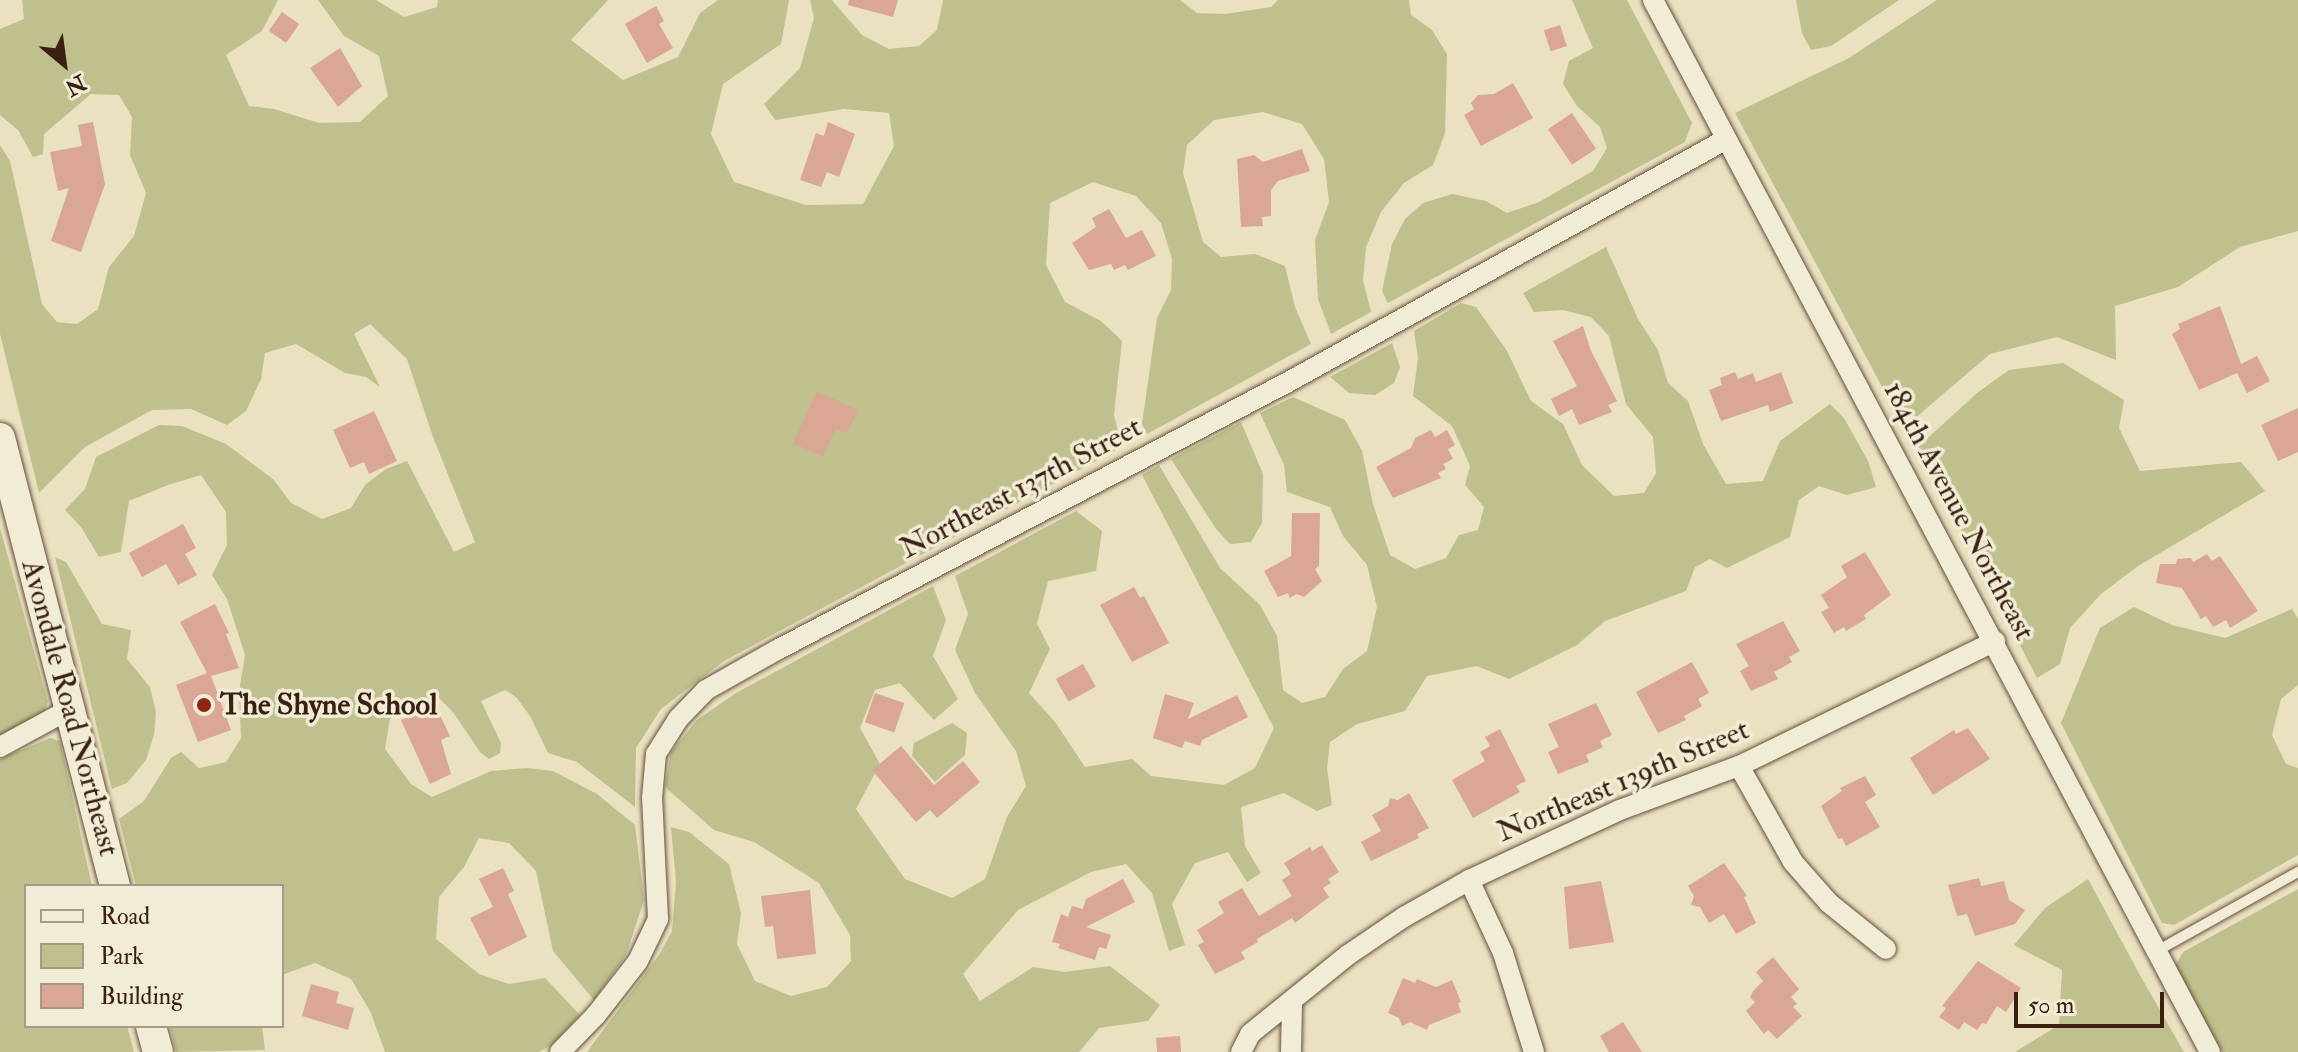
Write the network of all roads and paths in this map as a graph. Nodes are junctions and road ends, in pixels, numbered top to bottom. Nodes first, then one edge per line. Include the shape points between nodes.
1 (1653, 0) edge
2 (1725, 140) junction
3 (0, 438) edge
4 (1995, 641) junction
5 (70, 709) junction
6 (0, 747) edge
7 (1739, 766) junction
8 (2298, 872) edge
9 (1469, 880) junction
10 (114, 884) edge
11 (1886, 949) dead end
12 (2157, 951) junction
13 (1292, 1004) junction
14 (152, 1028) edge
15 (158, 1052) edge
16 (560, 1052) edge
17 (1241, 1052) edge
18 (1291, 1052) edge
19 (1534, 1052) edge
20 (2210, 1052) edge

1 - 2 street, 184th Avenue Northeast
2 - 4 street, 184th Avenue Northeast
2 - 16 street, Northeast 137th Street via 1290,381 706,690 678,719 656,754 652,798 658,919 638,961 611,998
3 - 5 main road, Avondale Road Northeast
4 - 7 street, Northeast 139th Street
4 - 12 street, 184th Avenue Northeast
5 - 6 street
5 - 10 main road, Avondale Road Northeast
7 - 9 street, Northeast 139th Street via 1620,810
7 - 11 street via 1793,862 1829,903
8 - 12 lane
9 - 13 street, Northeast 139th Street via 1348,955
9 - 19 street via 1503,953
12 - 20 street, 184th Avenue Northeast
13 - 17 street, Northeast 139th Street via 1250,1034
13 - 18 street
14 - 15 main road

